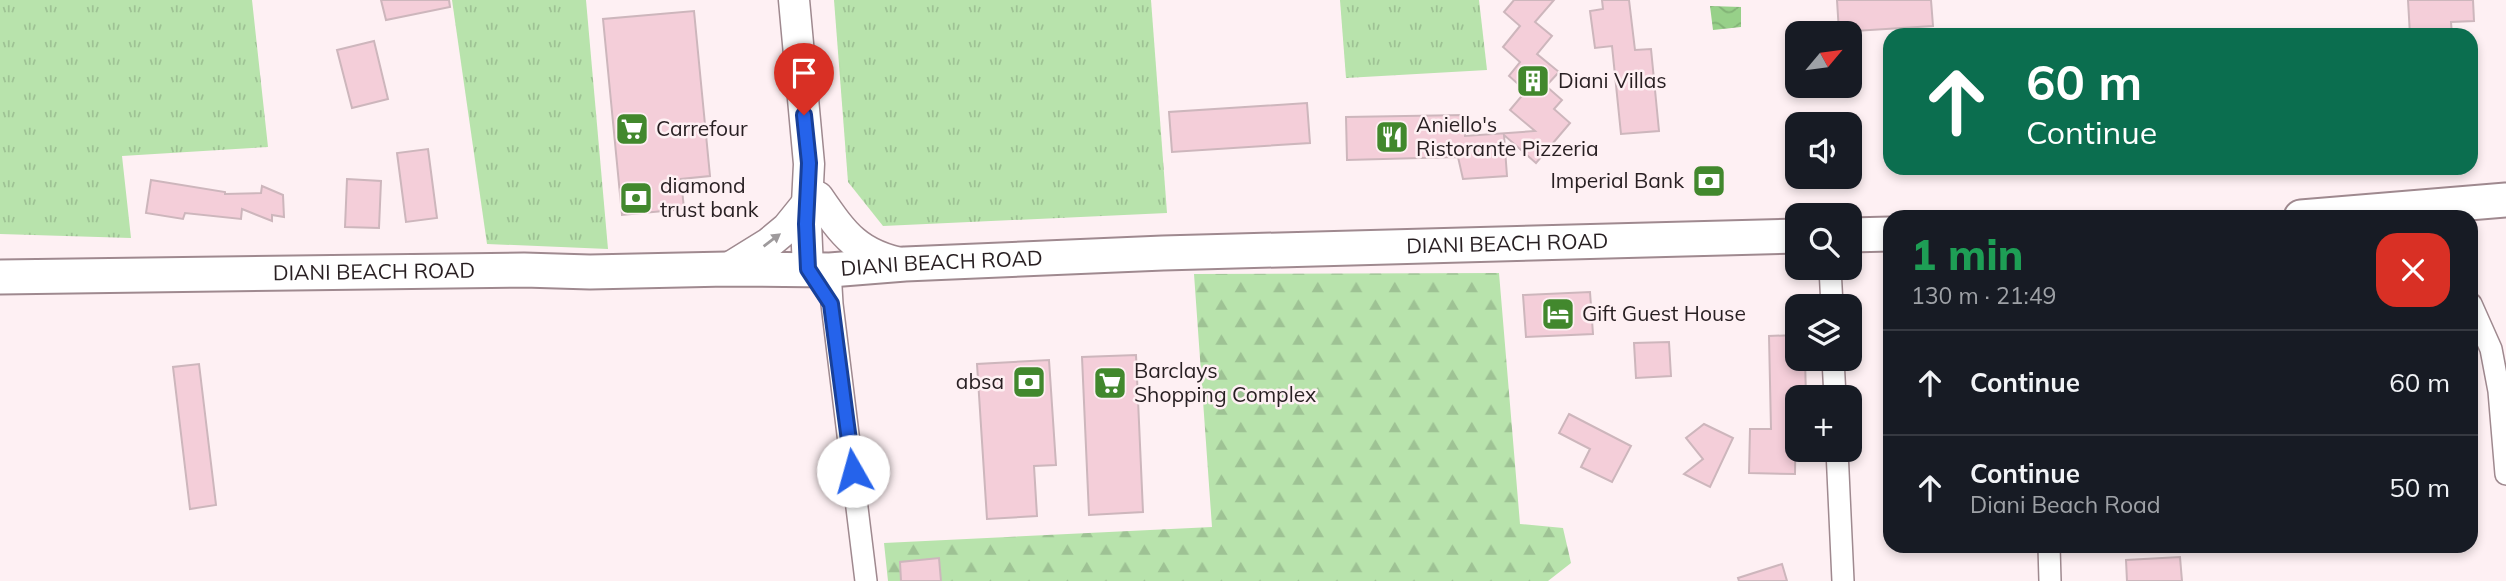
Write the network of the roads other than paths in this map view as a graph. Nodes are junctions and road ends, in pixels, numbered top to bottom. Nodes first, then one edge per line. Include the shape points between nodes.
1 (794, 0) edge
2 (813, 199) junction
3 (2506, 200) edge
4 (2457, 210) edge
5 (1883, 234) edge
6 (1862, 235) edge
7 (1785, 236) edge
8 (905, 264) junction
9 (727, 269) junction
10 (819, 269) junction
11 (0, 277) edge
12 (2478, 320) edge
13 (1837, 462) edge
14 (2506, 474) edge
15 (2049, 553) edge
16 (866, 581) edge
17 (1843, 581) edge
18 (2050, 581) edge

1 - 2 main road
2 - 8 main road via 850,240 880,259
9 -> 2 main road via 769,243
2 - 10 main road via 806,224
3 - 4 main road
5 - 6 main road
7 - 8 main road, DIANI BEACH ROAD
8 - 10 main road, DIANI BEACH ROAD
9 - 10 main road, DIANI BEACH ROAD
9 - 11 main road, DIANI BEACH ROAD
10 - 16 street via 831,304
12 - 14 street via 2491,349 2499,391
13 - 17 street
15 - 18 street

